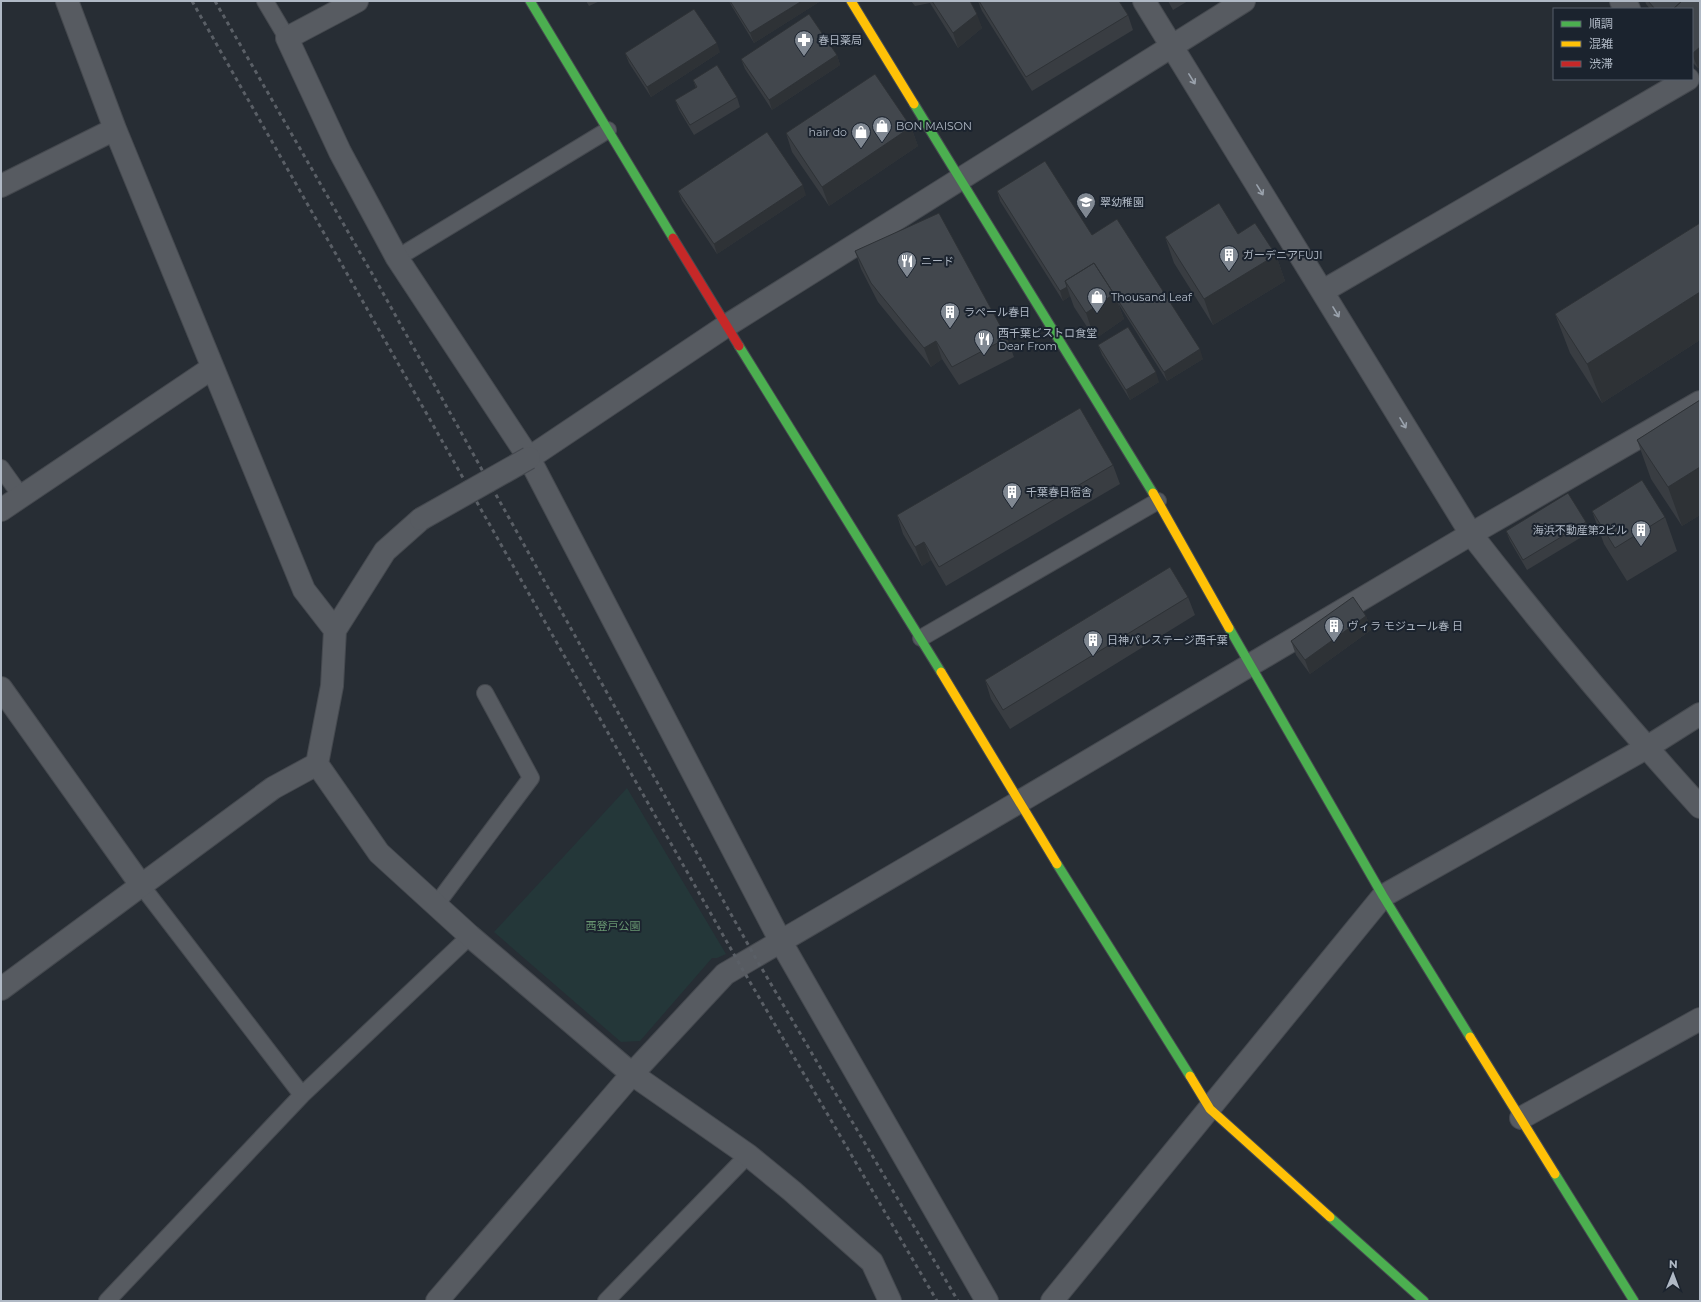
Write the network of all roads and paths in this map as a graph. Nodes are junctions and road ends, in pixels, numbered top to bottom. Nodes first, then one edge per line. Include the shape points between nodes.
1 (67, 1) edge
2 (265, 1) edge
3 (357, 1) edge
4 (530, 1) edge
5 (850, 1) edge
6 (1144, 1) edge
7 (1244, 1) edge
8 (287, 38) junction
9 (1172, 46) junction
10 (1686, 80) edge
11 (1692, 80) edge
12 (1700, 89) edge
13 (115, 129) junction
14 (608, 130) junction
15 (959, 178) junction
16 (1, 186) edge
17 (397, 258) junction
18 (1323, 291) junction
19 (726, 326) junction
20 (212, 368) junction
21 (1700, 402) edge
22 (529, 458) junction
23 (1, 468) edge
24 (21, 496) junction
25 (1158, 501) junction
26 (1, 510) edge
27 (1471, 534) junction
28 (334, 630) junction
29 (921, 638) junction
30 (1250, 664) junction
31 (1, 688) edge
32 (485, 692) dead end
33 (1700, 714) edge
34 (1646, 748) junction
35 (317, 764) junction
36 (1019, 802) junction
37 (1700, 807) edge
38 (141, 885) junction
39 (1383, 896) junction
40 (436, 904) junction
41 (470, 936) junction
42 (781, 942) junction
43 (1, 989) edge
44 (1700, 1019) edge
45 (632, 1074) junction
46 (302, 1095) junction
47 (1210, 1109) junction
48 (1522, 1118) junction
49 (748, 1155) junction
50 (107, 1301) edge
51 (437, 1301) edge
52 (606, 1301) edge
53 (890, 1301) edge
54 (987, 1301) edge
55 (1052, 1301) edge
56 (1424, 1301) edge
57 (1634, 1301) edge

1 - 13 street
2 - 8 lane
3 - 8 street
4 - 14 street
5 - 15 street
6 - 9 street
7 - 9 street
8 - 17 street via 340,152
9 - 15 street
9 -> 18 street
10 - 18 street
11 - 12 street
13 - 16 street
13 - 20 street
14 - 17 lane
14 - 19 street
15 - 19 street
15 - 25 street
17 - 22 street
18 -> 27 street
19 - 22 street
19 - 29 street
20 - 24 street
20 - 28 street via 304,590
21 - 27 street
22 - 28 street, bridge via 421,519 385,551
22 - 42 street
23 - 24 lane
24 - 26 street
25 - 29 lane
25 - 30 street
27 - 30 street
27 - 34 street via 1532,613
28 - 35 street via 332,686
29 - 36 street
30 - 36 street
30 - 39 street
31 - 38 street
32 - 40 lane via 531,778
33 - 34 street
34 - 37 street
34 - 39 street
35 - 38 street via 273,788
35 - 40 street via 379,853
36 - 42 street
36 - 47 street
38 - 43 street
38 - 46 lane
39 - 47 street
39 - 48 street
40 - 41 street
41 - 45 street
41 - 46 lane
42 - 45 street via 725,974
42 - 54 street
44 - 48 street
45 - 49 street
45 - 51 street
46 - 50 lane
47 - 55 street
47 - 56 street
48 - 57 street
49 - 52 lane
49 - 53 street via 872,1262

